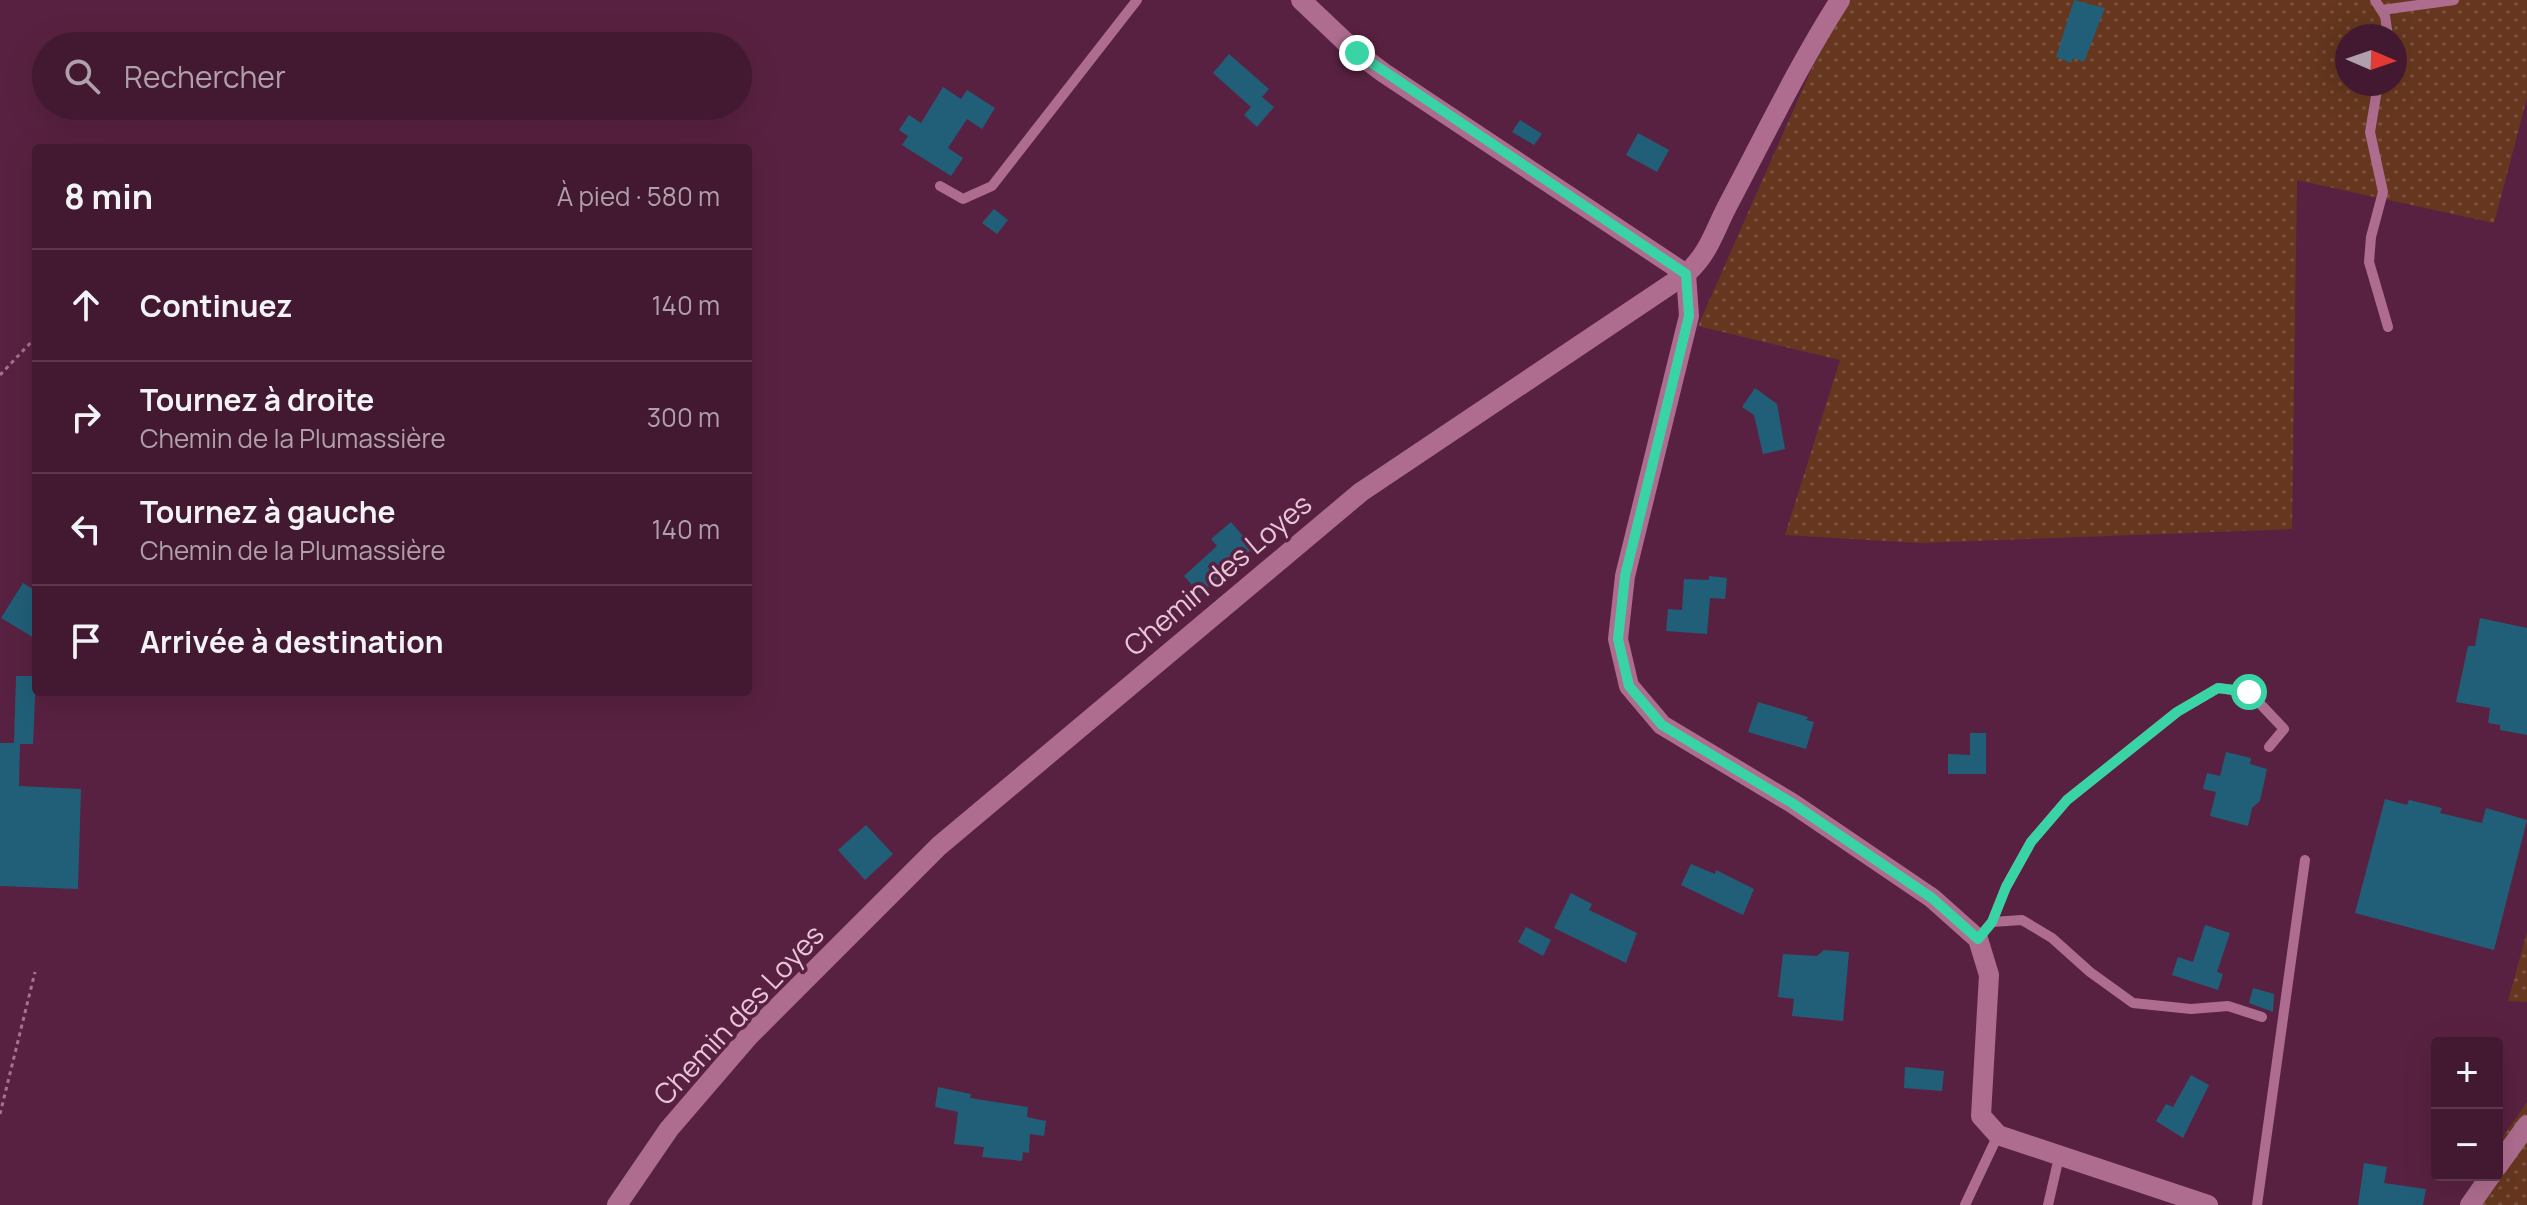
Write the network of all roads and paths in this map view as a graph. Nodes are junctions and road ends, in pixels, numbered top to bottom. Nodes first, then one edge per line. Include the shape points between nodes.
1 (1137, 0) edge
2 (1301, 0) edge
3 (1840, 0) edge
4 (2375, 0) edge
5 (2454, 0) edge
6 (2382, 10) junction
7 (2385, 24) edge
8 (2376, 96) edge
9 (940, 186) dead end
10 (1686, 274) junction
11 (2388, 327) dead end
12 (32, 341) edge
13 (0, 375) edge
14 (2269, 747) dead end
15 (2305, 860) dead end
16 (1992, 922) junction
17 (1978, 939) junction
18 (35, 972) dead end
19 (2262, 1017) dead end
20 (0, 1114) edge
21 (2527, 1125) edge
22 (1998, 1135) junction
23 (2059, 1157) junction
24 (2503, 1159) edge
25 (2487, 1181) edge
26 (617, 1205) edge
27 (1965, 1205) edge
28 (2048, 1205) edge
29 (2208, 1205) edge
30 (2257, 1205) edge
31 (2470, 1205) edge

1 - 9 lane via 992,186 963,199
2 - 10 street via 1384,73
3 - 10 street, Chemin des Loyes via 1807,53 1705,257
4 - 6 lane
5 - 6 lane
6 - 7 lane
8 - 11 lane via 2370,132 2383,192 2369,262
10 - 17 street via 1689,316 1625,576 1618,639 1629,686 1662,725 1792,803 1932,898
10 - 26 street, Chemin des Loyes via 1361,492 939,846 749,1036 669,1129
12 - 13 path
14 - 16 lane via 2284,729 2249,692 2218,688 2177,712 2067,800 2031,842
15 - 30 lane
16 - 17 lane
16 - 19 lane via 2022,920 2133,1003 2191,1009 2228,1006
17 - 22 street via 1989,975 1981,1116
18 - 20 path
21 - 24 street
22 - 23 street
22 - 27 lane
23 - 28 lane
23 - 29 street
25 - 31 street

